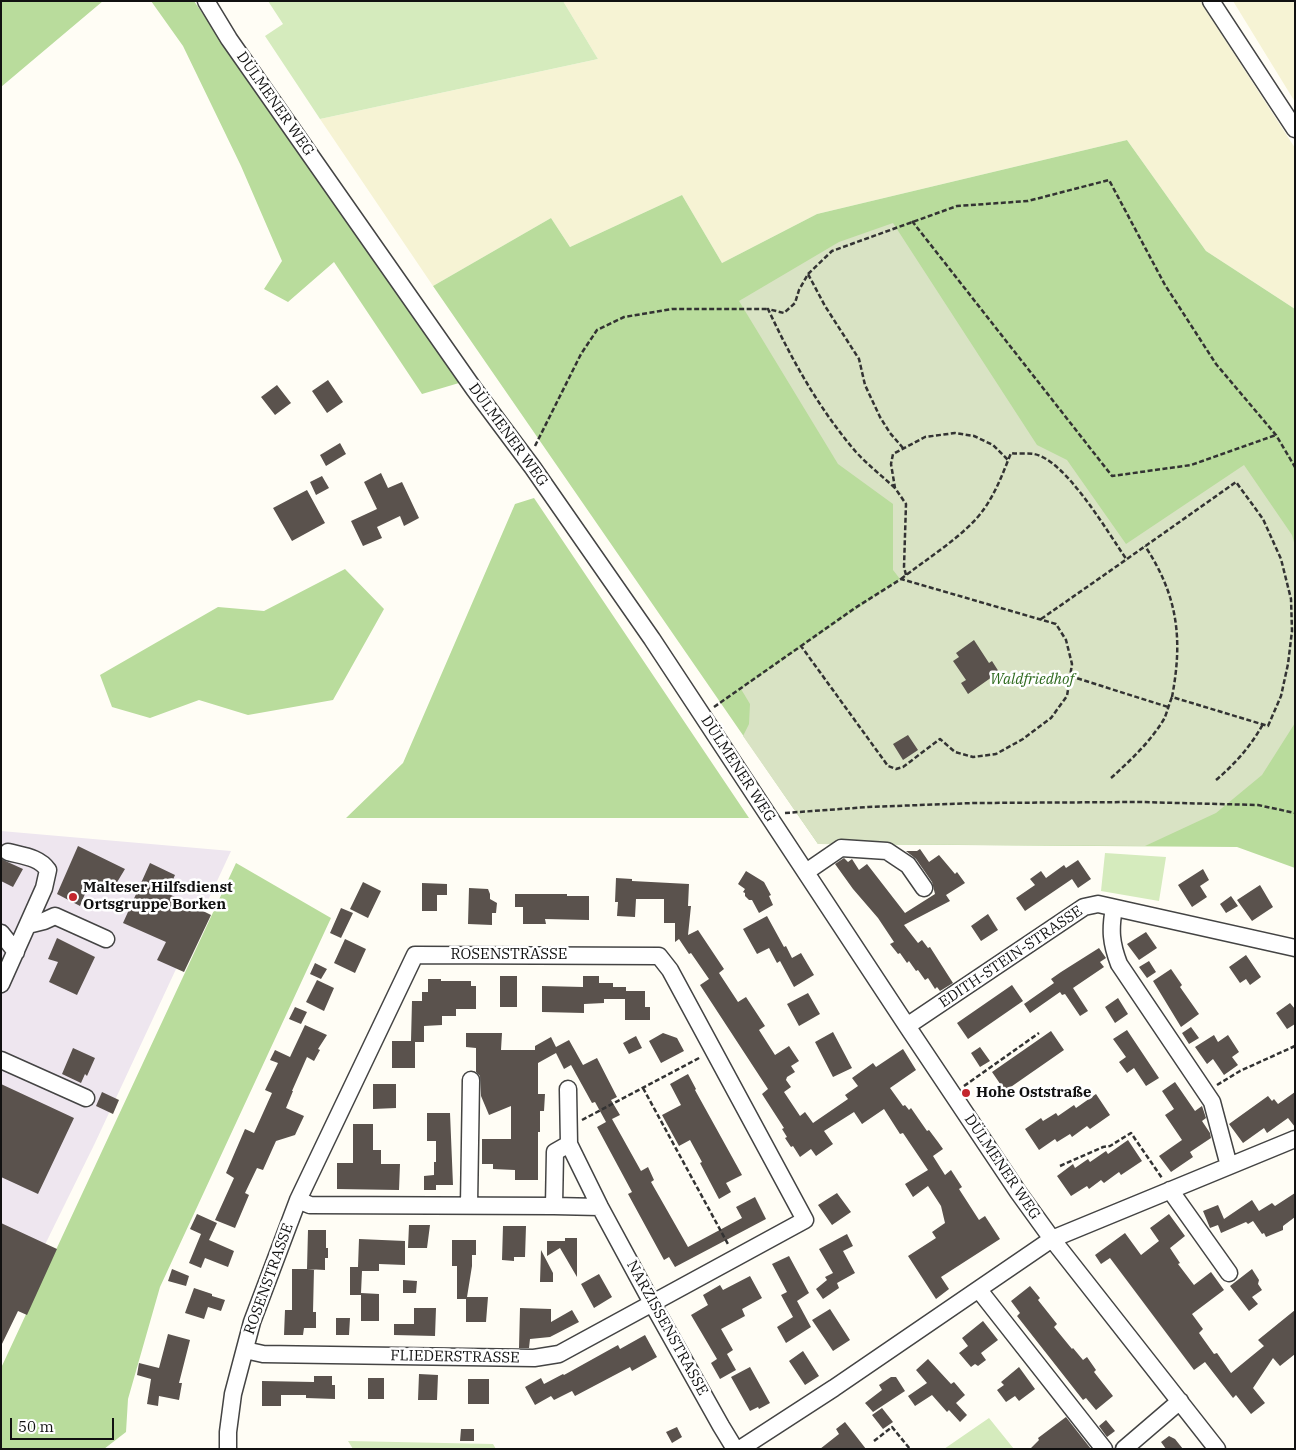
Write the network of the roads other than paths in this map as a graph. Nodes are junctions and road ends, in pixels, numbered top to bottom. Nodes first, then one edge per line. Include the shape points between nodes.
1 (206, 1) edge
2 (1211, 1) edge
3 (1295, 129) edge
4 (8, 852) dead end
5 (806, 872) junction
6 (924, 888) dead end
7 (1114, 908) junction
8 (30, 920) junction
9 (1, 933) edge
10 (106, 939) dead end
11 (1295, 948) edge
12 (16, 952) junction
13 (1, 984) edge
14 (907, 1026) junction
15 (1, 1060) edge
16 (471, 1080) dead end
17 (568, 1089) dead end
18 (86, 1098) dead end
19 (1295, 1139) edge
20 (569, 1144) junction
21 (1230, 1166) junction
22 (1170, 1190) junction
23 (298, 1200) junction
24 (469, 1205) junction
25 (554, 1206) junction
26 (600, 1207) junction
27 (1052, 1239) junction
28 (1229, 1273) dead end
29 (979, 1290) junction
30 (652, 1303) junction
31 (244, 1350) junction
32 (1180, 1401) junction
33 (228, 1449) edge
34 (736, 1449) edge
35 (740, 1449) edge
36 (1104, 1449) edge
37 (1124, 1449) edge
38 (1217, 1449) edge

1 - 5 street, DÜLMENER WEG via 229,40 533,468
2 - 3 street
4 - 8 street via 44,863 48,870
5 - 6 street via 841,848 887,851 908,865
5 - 14 street, DÜLMENER WEG
7 - 11 street, EDITH-STEIN-STRASSE
7 - 14 street, EDITH-STEIN-STRASSE via 1098,904 1084,907
7 - 21 street via 1111,927 1119,964 1212,1102
8 - 10 street via 55,916
8 - 12 street
9 - 12 street
12 - 13 street
14 - 27 street, DÜLMENER WEG
15 - 18 street
16 - 24 street
17 - 20 street, NARZISSENSTRASSE
19 - 21 street
20 - 25 street via 555,1152
20 - 26 street, NARZISSENSTRASSE
21 - 22 street
22 - 27 street
22 - 28 street
23 - 24 street via 310,1205
23 - 30 street, ROSENSTRASSE via 415,955 659,956 670,970 805,1220
23 - 31 street, ROSENSTRASSE
24 - 25 street
25 - 26 street
26 - 30 street, NARZISSENSTRASSE
27 - 29 street
27 - 32 street, DÜLMENER WEG
29 - 35 street
29 - 36 street
30 - 31 street, FLIEDERSTRASSE via 559,1354 534,1358 263,1354
30 - 34 street, NARZISSENSTRASSE
31 - 33 street, ROSENSTRASSE via 233,1394
32 - 37 street
32 - 38 street, DÜLMENER WEG

